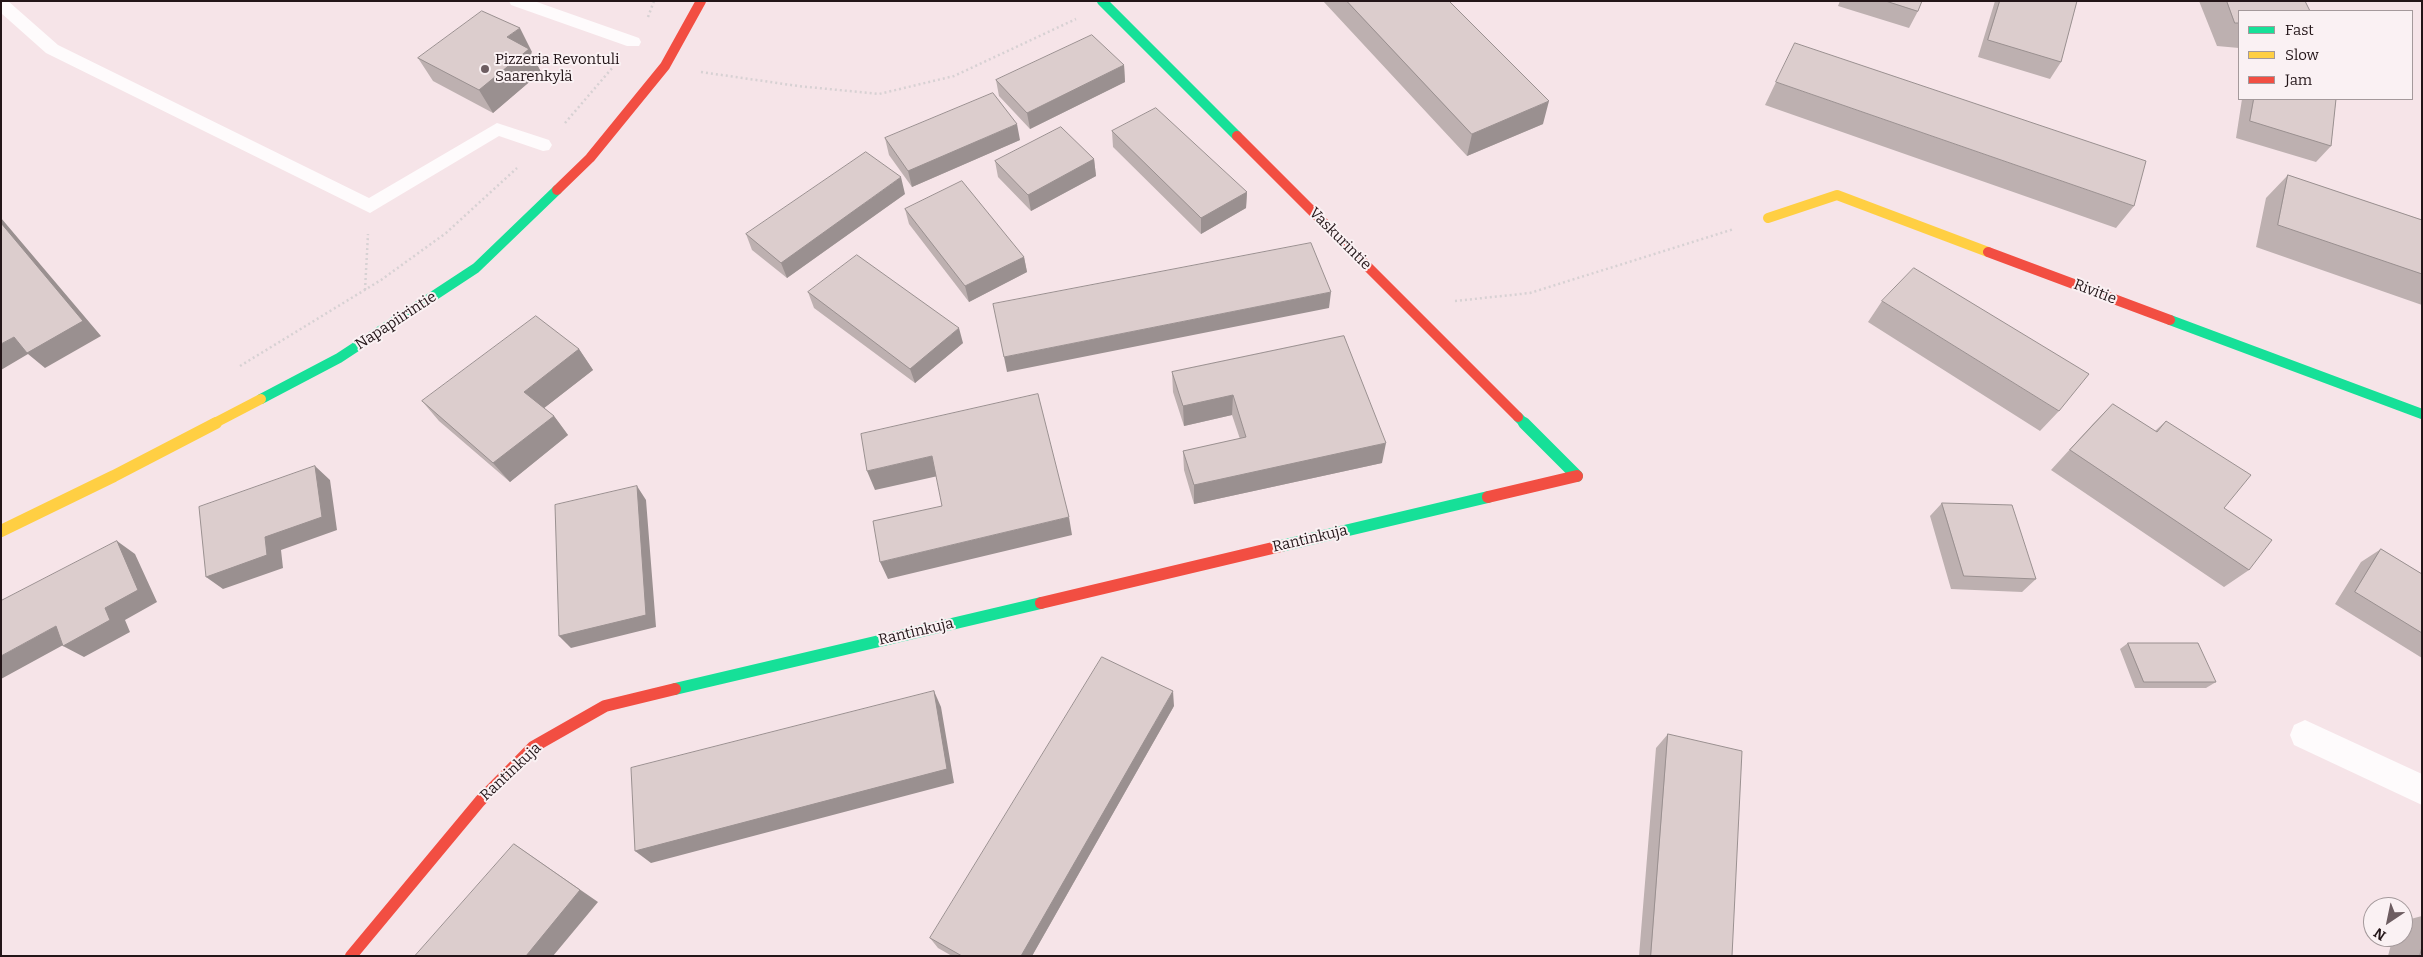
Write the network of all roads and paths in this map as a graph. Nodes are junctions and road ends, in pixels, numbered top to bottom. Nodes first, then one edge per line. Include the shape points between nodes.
1 (516, 1) edge
2 (654, 1) edge
3 (701, 1) edge
4 (1104, 3) edge
5 (1, 4) edge
6 (633, 42) junction
7 (665, 66) junction
8 (543, 145) junction
9 (370, 206) junction
10 (1768, 218) joint
11 (365, 290) junction
12 (1407, 306) junction
13 (232, 371) dead end
14 (2422, 414) edge
15 (1577, 476) joint
16 (1, 531) edge
17 (2305, 735) dead end
18 (2422, 790) edge
19 (351, 956) edge

1 - 6 lane
2 - 6 path via 645,27
3 - 7 street, Napapiirintie
4 - 7 path via 954,76 879,94 798,86
4 - 12 street, Vaskurintie
5 - 9 lane via 52,49
6 - 8 path
7 - 16 street, Napapiirintie via 590,158 476,268 339,358 114,476
8 - 9 lane via 497,129
8 - 11 path via 446,233
9 - 11 path
10 - 12 path via 1530,293
10 - 14 street, Rivitie via 1837,195
11 - 13 path
12 - 15 street, Vaskurintie
15 - 19 street, Rantinkuja via 605,706 533,747 480,801
17 - 18 street

